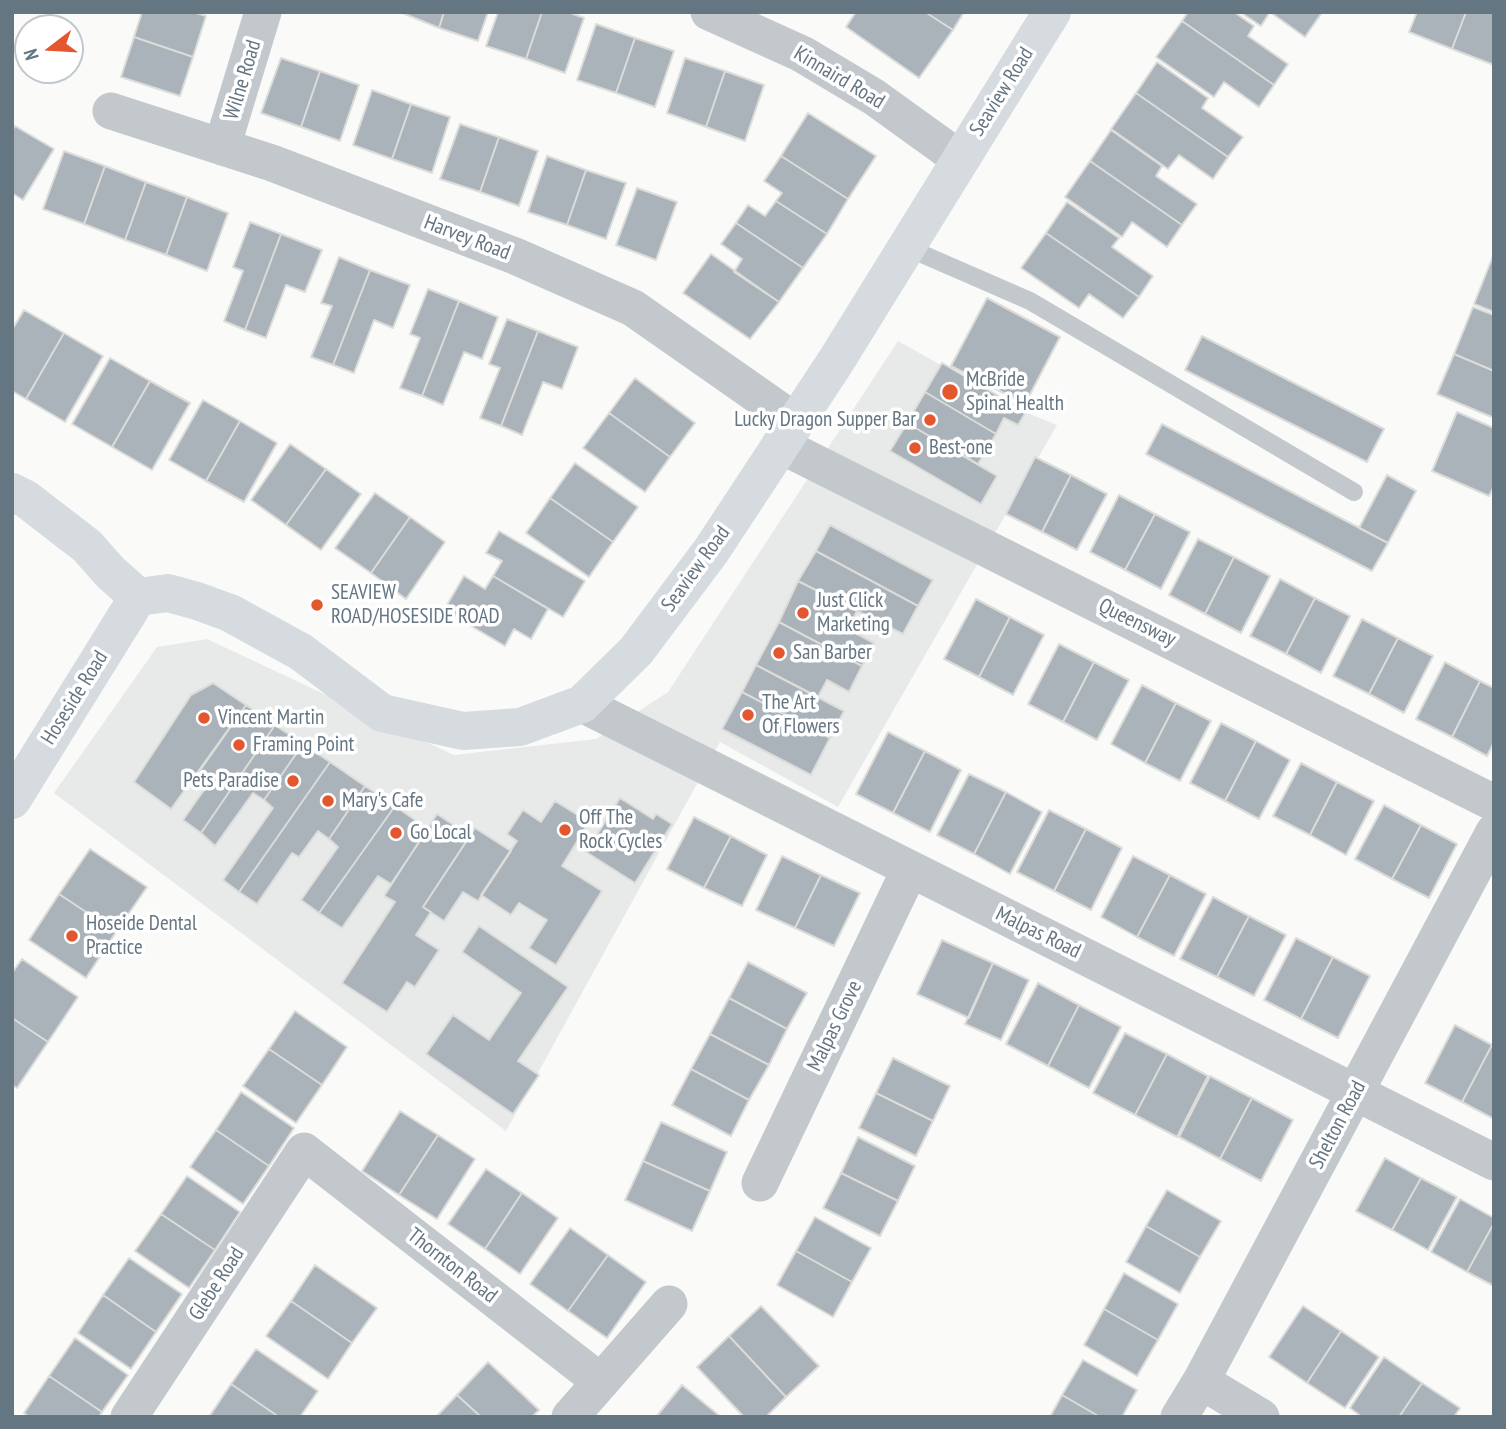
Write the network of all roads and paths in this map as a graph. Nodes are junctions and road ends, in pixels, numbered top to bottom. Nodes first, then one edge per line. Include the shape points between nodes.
1 (263, 12) edge
2 (709, 12) edge
3 (1052, 12) edge
4 (110, 111) dead end
5 (222, 147) junction
6 (960, 159) junction
7 (906, 247) junction
8 (788, 434) junction
9 (12, 492) edge
10 (1354, 492) dead end
11 (138, 597) junction
12 (582, 704) junction
13 (12, 800) edge
14 (1494, 803) edge
15 (1494, 832) edge
16 (911, 869) junction
17 (1356, 1091) junction
18 (304, 1151) joint
19 (1494, 1162) edge
20 (760, 1183) dead end
21 (668, 1304) dead end
22 (1201, 1381) junction
23 (601, 1382) junction
24 (129, 1417) edge
25 (570, 1417) edge
26 (1179, 1417) edge
27 (1261, 1417) edge

1 - 5 street, Wilne Road
2 - 6 street, Kinnaird Road via 802,54 874,97
3 - 6 street, Seaview Road
4 - 5 street, Harvey Road
5 - 8 street, Harvey Road via 515,256 633,308
6 - 7 street, Seaview Road
7 - 8 street, Seaview Road
7 - 10 lane via 1030,302
8 - 12 street, Seaview Road via 711,551 636,651
8 - 14 street, Queensway
9 - 11 street via 86,546
11 - 12 street, Seaview Road via 168,593 230,613 301,652 382,713 463,731 520,727
11 - 13 street, Hoseside Road
12 - 16 street, Malpas Road
15 - 17 street, Shelton Road
16 - 17 street, Malpas Road
16 - 20 street, Malpas Grove
17 - 19 street, Malpas Road
17 - 22 street, Shelton Road
18 - 23 street, Thornton Road
18 - 24 street, Glebe Road
21 - 23 street
22 - 26 street, Shelton Road
22 - 27 street
23 - 25 street

